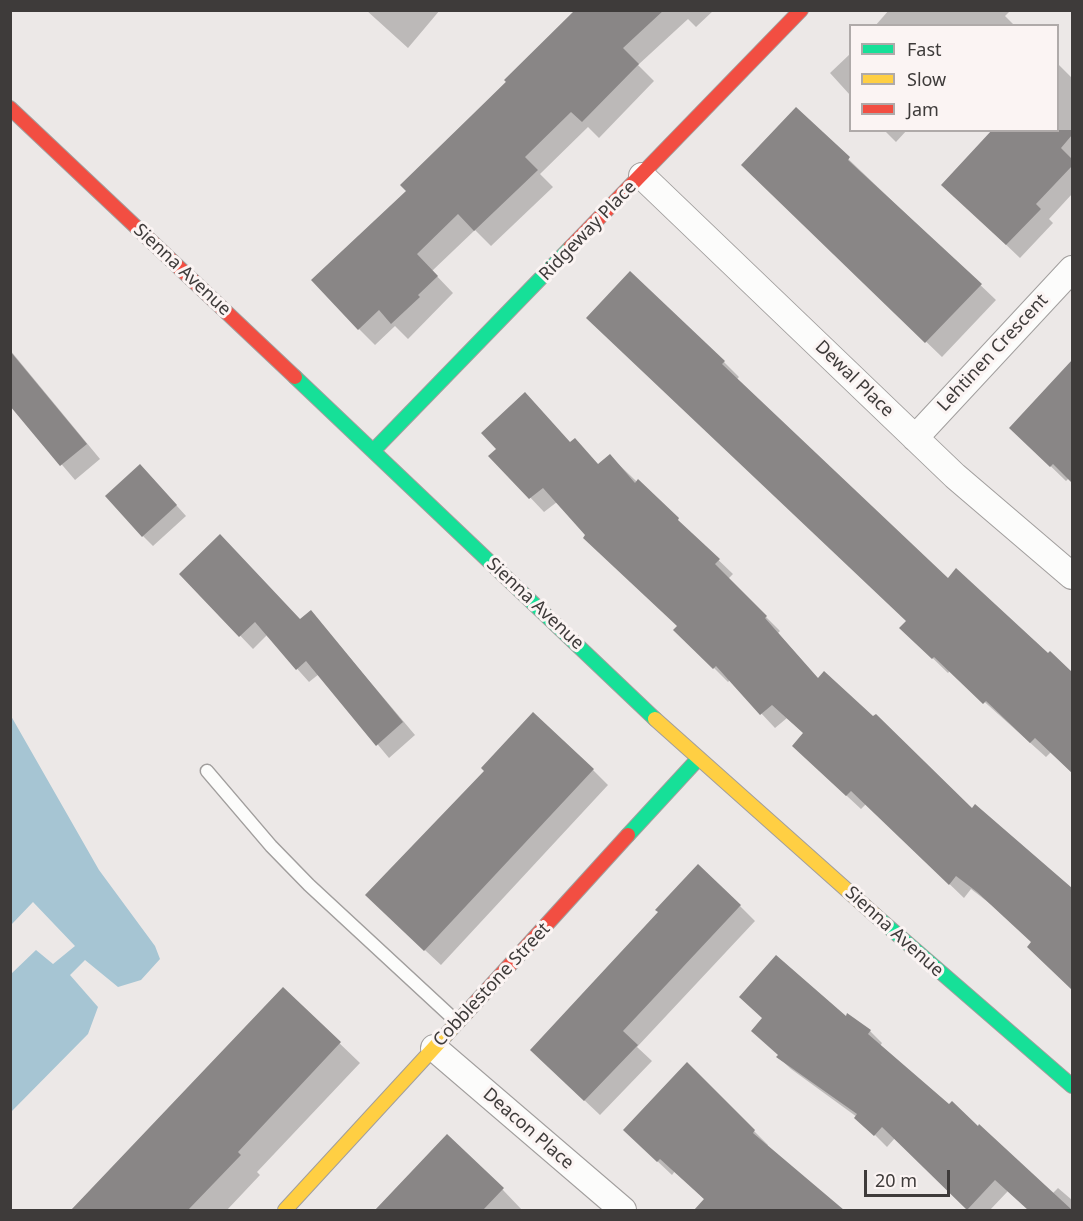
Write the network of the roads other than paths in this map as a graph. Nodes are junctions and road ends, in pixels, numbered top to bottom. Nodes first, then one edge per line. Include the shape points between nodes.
1 (801, 10) edge
2 (10, 108) edge
3 (642, 176) junction
4 (1072, 269) edge
5 (915, 438) junction
6 (374, 452) junction
7 (1072, 576) edge
8 (698, 759) junction
9 (207, 771) dead end
10 (458, 1023) junction
11 (434, 1048) junction
12 (1072, 1086) edge
13 (285, 1210) edge
14 (623, 1210) edge

1 - 3 street, Ridgeway Place
2 - 6 street, Sienna Avenue
3 - 5 street, Dewal Place
3 - 6 street, Ridgeway Place
4 - 5 street, Lehtinen Crescent
5 - 7 street, Dewal Place
6 - 8 street, Sienna Avenue
8 - 10 street, Cobblestone Street
8 - 12 street, Sienna Avenue
9 - 10 lane via 309,885
10 - 11 street, Cobblestone Street
11 - 13 street, Cobblestone Street
11 - 14 street, Deacon Place

